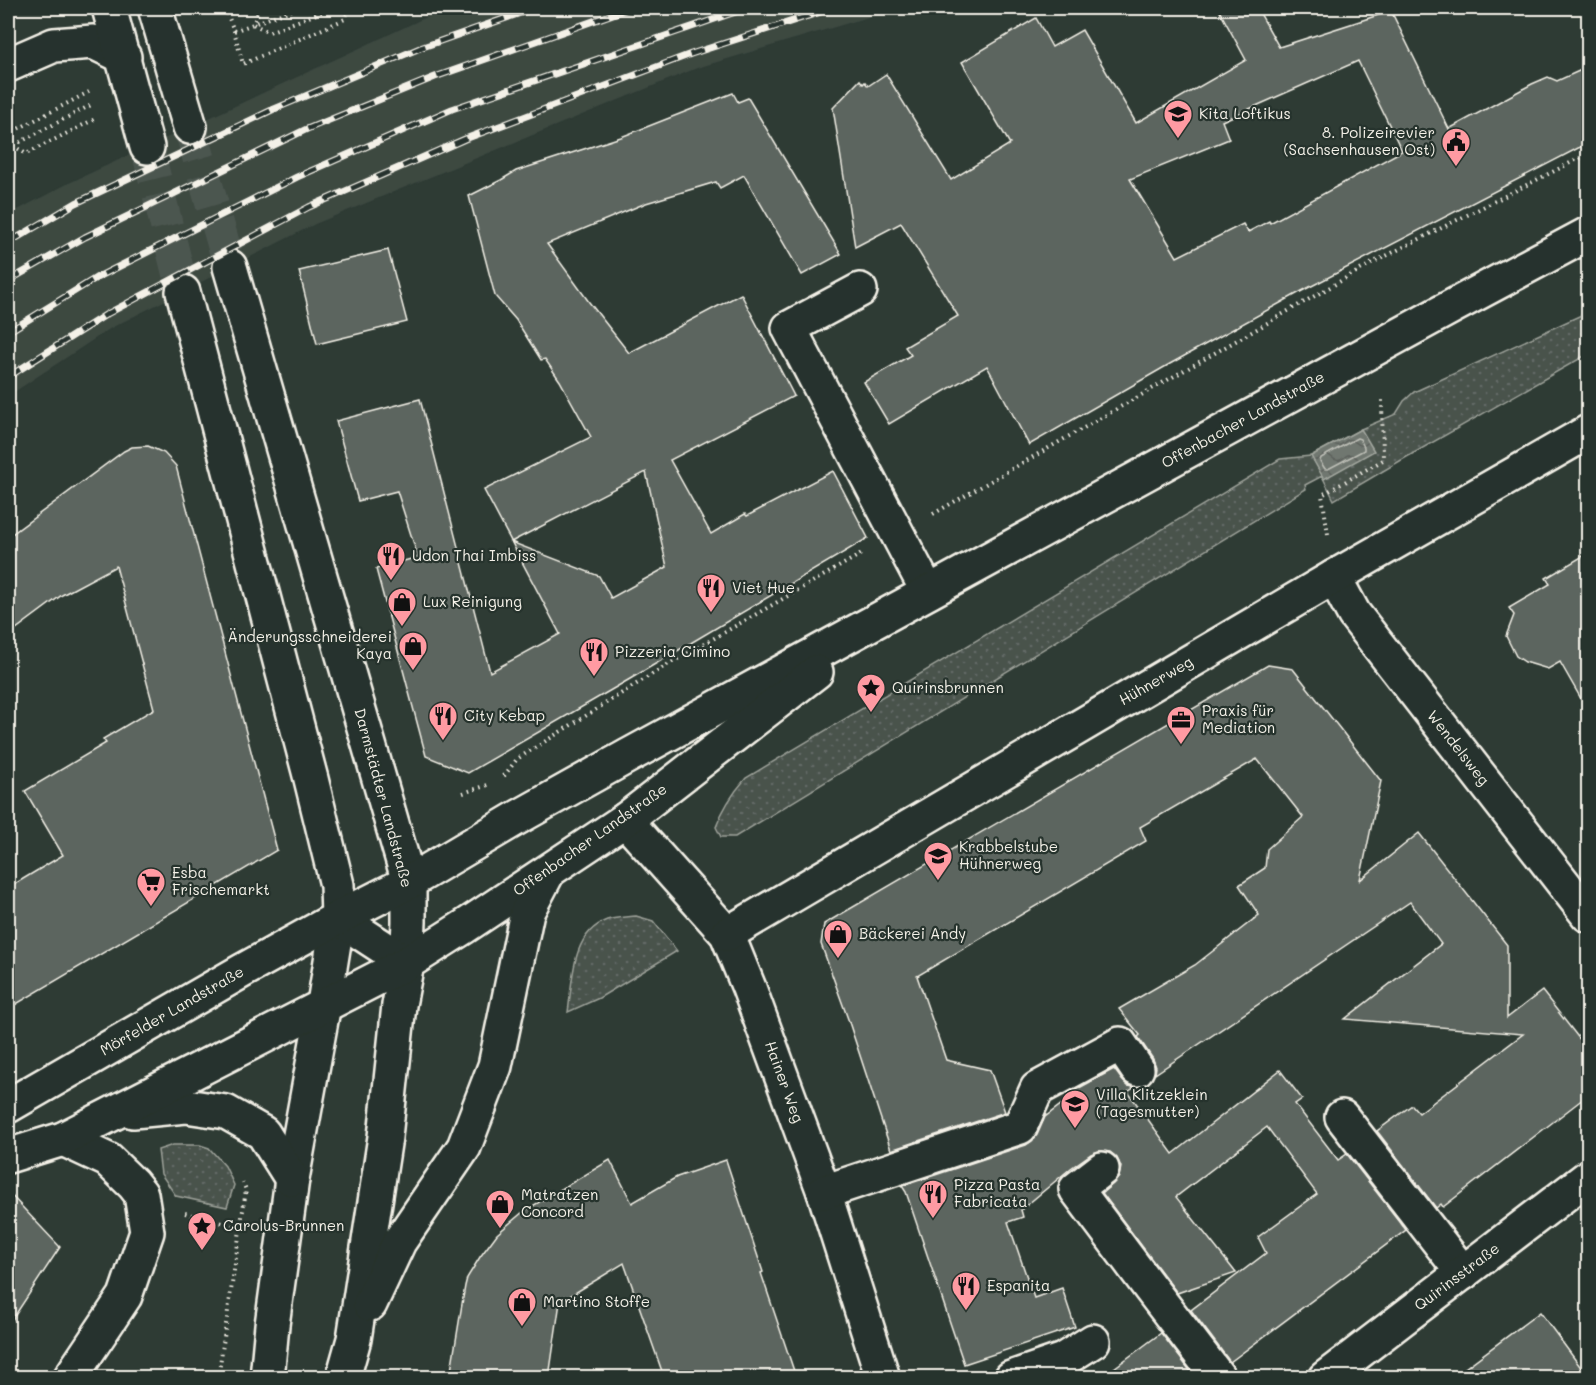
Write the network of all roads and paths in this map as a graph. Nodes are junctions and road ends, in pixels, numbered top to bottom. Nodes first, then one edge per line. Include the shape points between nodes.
1 (110, 8) edge
2 (155, 8) edge
3 (225, 8) edge
4 (260, 8) edge
5 (297, 8) edge
6 (349, 8) edge
7 (327, 10) dead end
8 (254, 24) junction
9 (234, 31) junction
10 (124, 57) junction
11 (8, 65) edge
12 (96, 88) dead end
13 (102, 100) dead end
14 (98, 117) dead end
15 (190, 127) tunnel mouth
16 (8, 134) edge
17 (8, 140) edge
18 (147, 147) tunnel mouth
19 (1588, 154) edge
20 (1588, 234) edge
21 (230, 267) tunnel mouth
22 (860, 290) dead end
23 (183, 292) tunnel mouth
24 (1382, 399) dead end
25 (1588, 432) edge
26 (897, 534) junction
27 (1334, 577) junction
28 (928, 592) junction
29 (898, 609) junction
30 (501, 781) dead end
31 (491, 784) dead end
32 (463, 793) dead end
33 (626, 820) junction
34 (550, 870) junction
35 (409, 882) junction
36 (1588, 915) edge
37 (338, 918) junction
38 (727, 934) junction
39 (407, 963) junction
40 (324, 1004) junction
41 (1137, 1069) dead end
42 (8, 1106) edge
43 (113, 1113) junction
44 (1342, 1117) dead end
45 (63, 1139) junction
46 (8, 1156) edge
47 (1102, 1169) dead end
48 (1588, 1177) edge
49 (243, 1179) dead end
50 (292, 1179) junction
51 (824, 1192) junction
52 (178, 1211) dead end
53 (240, 1228) junction
54 (1463, 1273) junction
55 (354, 1339) junction
56 (1093, 1341) dead end
57 (70, 1377) edge
58 (218, 1377) edge
59 (267, 1377) edge
60 (344, 1377) edge
61 (883, 1377) edge
62 (1011, 1377) edge
63 (1219, 1377) edge
64 (1324, 1377) edge

1 - 10 main road
2 - 15 main road
3 - 9 path
4 - 8 path
5 - 8 path
6 - 9 path via 345,19 243,64
7 - 8 path via 269,32
8 - 9 path
10 - 11 main road via 93,42 54,45
10 - 18 main road
12 - 16 path
13 - 17 path via 20,142
14 - 17 path via 26,154
19 - 26 path via 1374,262
20 - 28 main road, Offenbacher Landstraße
21 - 35 main road, Darmstädter Landstraße
22 - 26 main road via 789,328
23 - 37 main road via 312,779 337,885
24 - 27 path via 1383,460 1322,495
25 - 27 main road, Hühnerweg
26 - 28 main road
26 - 30 path via 662,668 517,759
27 - 36 main road, Wendelsweg via 1354,615
27 - 38 main road, Hühnerweg
28 - 29 main road, Offenbacher Landstraße
29 - 33 main road, Offenbacher Landstraße
29 - 35 main road, Offenbacher Landstraße via 527,812
31 - 32 path
33 - 34 main road, Offenbacher Landstraße
33 - 38 main road, Hainer Weg
34 - 39 main road, Offenbacher Landstraße
34 - 55 main road via 527,912 495,1066 464,1147 399,1242
35 - 37 main road, Offenbacher Landstraße
35 - 39 main road, Darmstädter Landstraße
37 - 39 main road
37 - 40 main road
37 - 42 main road, Mörfelder Landstraße
38 - 51 main road, Hainer Weg
39 - 40 main road, Offenbacher Landstraße
39 - 55 main road, Darmstädter Landstraße
40 - 43 main road
40 - 50 main road
41 - 51 main road via 1120,1044 1037,1089 1020,1127
43 - 45 main road
43 - 50 main road via 186,1106 226,1112 263,1133
44 - 54 main road
45 - 46 main road
45 - 57 main road via 108,1160 134,1184 141,1194 147,1232 125,1296
47 - 63 main road via 1076,1189
48 - 54 main road, Quirinsstraße
49 - 53 path via 246,1191
50 - 59 main road
51 - 61 main road, Hainer Weg
52 - 53 path
53 - 58 path
54 - 64 main road, Quirinsstraße
55 - 60 main road, Darmstädter Landstraße
56 - 62 main road via 1063,1360

